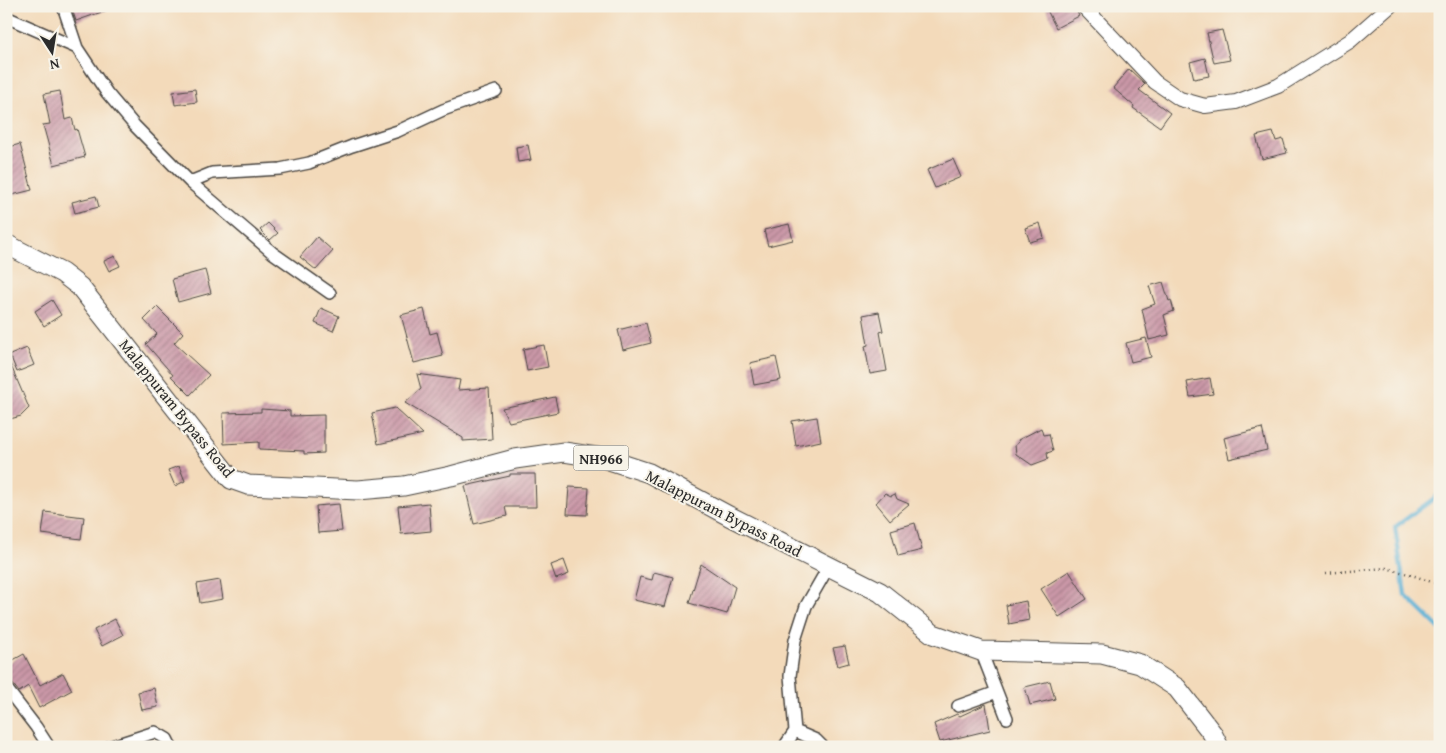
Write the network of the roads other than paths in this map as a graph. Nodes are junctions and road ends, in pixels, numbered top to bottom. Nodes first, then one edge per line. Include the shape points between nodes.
1 (63, 6) edge
2 (1084, 6) edge
3 (1390, 6) edge
4 (6, 17) edge
5 (77, 48) junction
6 (496, 91) dead end
7 (190, 182) junction
8 (6, 244) edge
9 (330, 293) dead end
10 (829, 566) junction
11 (981, 651) junction
12 (6, 688) edge
13 (997, 692) junction
14 (958, 706) dead end
15 (1007, 718) dead end
16 (795, 731) junction
17 (49, 747) edge
18 (109, 747) edge
19 (171, 747) edge
20 (784, 747) edge
21 (823, 747) edge
22 (1219, 747) edge

1 - 5 street
2 - 3 street via 1154,82 1180,99 1205,106 1236,102 1278,86 1350,41
4 - 5 street
5 - 7 street via 134,126
6 - 7 street via 309,163 280,169 212,173
7 - 9 street via 273,253
8 - 10 highway, Malappuram Bypass Road / NH966 via 62,273 80,287 231,479 248,486 358,490 404,486 515,459 564,452 603,458 649,473
10 - 11 highway, Malappuram Bypass Road / NH966 via 880,592 934,634
10 - 16 street via 806,606 795,640 790,676
11 - 13 street
11 - 22 highway, Malappuram Bypass Road / NH966 via 1102,654 1140,664 1177,688
12 - 17 street
13 - 14 street
13 - 15 street
16 - 20 street
16 - 21 street via 816,740
18 - 19 street via 155,732 167,738

